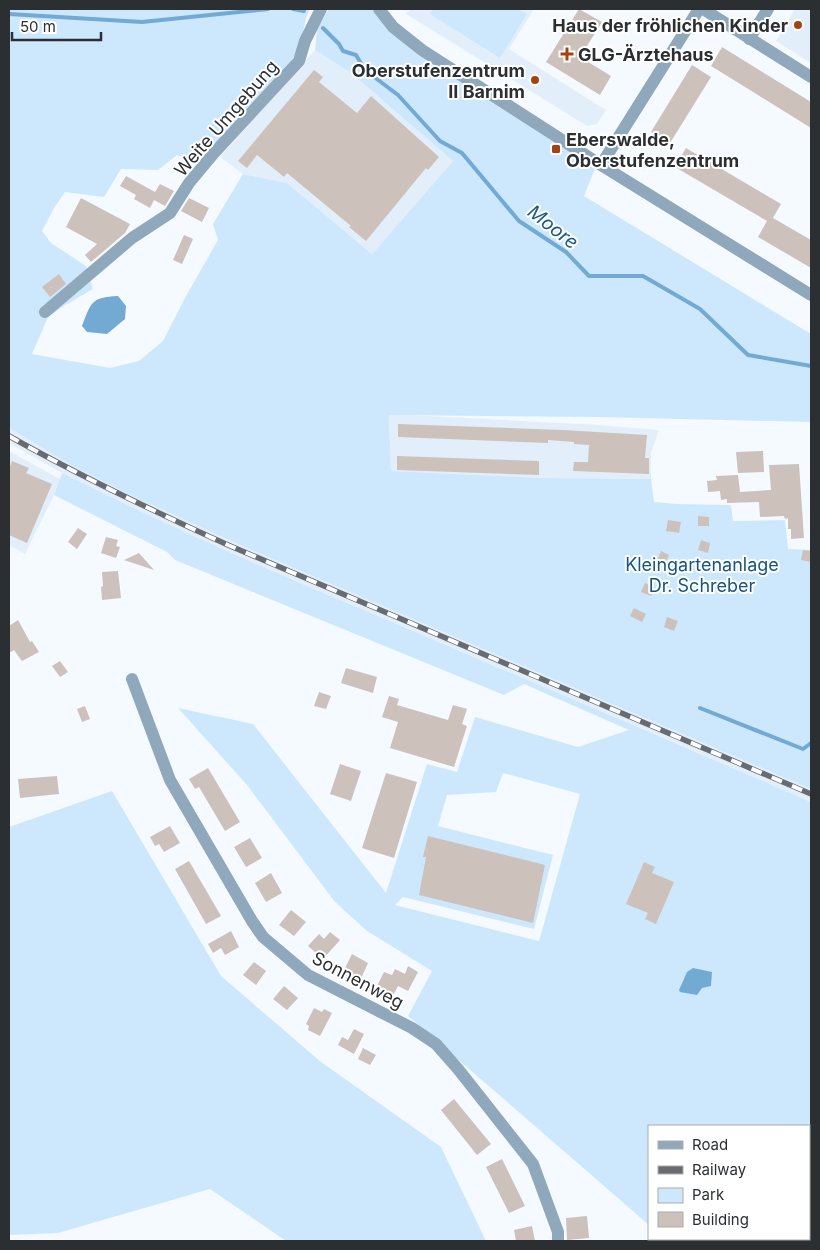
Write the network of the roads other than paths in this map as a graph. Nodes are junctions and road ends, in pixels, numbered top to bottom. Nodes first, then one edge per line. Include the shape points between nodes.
1 (321, 9) edge
2 (379, 9) edge
3 (699, 9) edge
4 (703, 9) edge
5 (768, 9) edge
6 (750, 39) junction
7 (811, 77) edge
8 (601, 165) junction
9 (811, 295) edge
10 (45, 312) dead end
11 (132, 679) dead end
12 (558, 1241) edge

1 - 10 street, Weite Umgebung via 304,41 299,61 214,152 170,213 132,238
2 - 8 street via 392,27 422,50
3 - 8 street
4 - 6 street
5 - 6 street
6 - 7 street
8 - 9 street
11 - 12 street, Sonnenweg via 170,780 263,936 308,975 412,1028 436,1044 532,1164 558,1232

